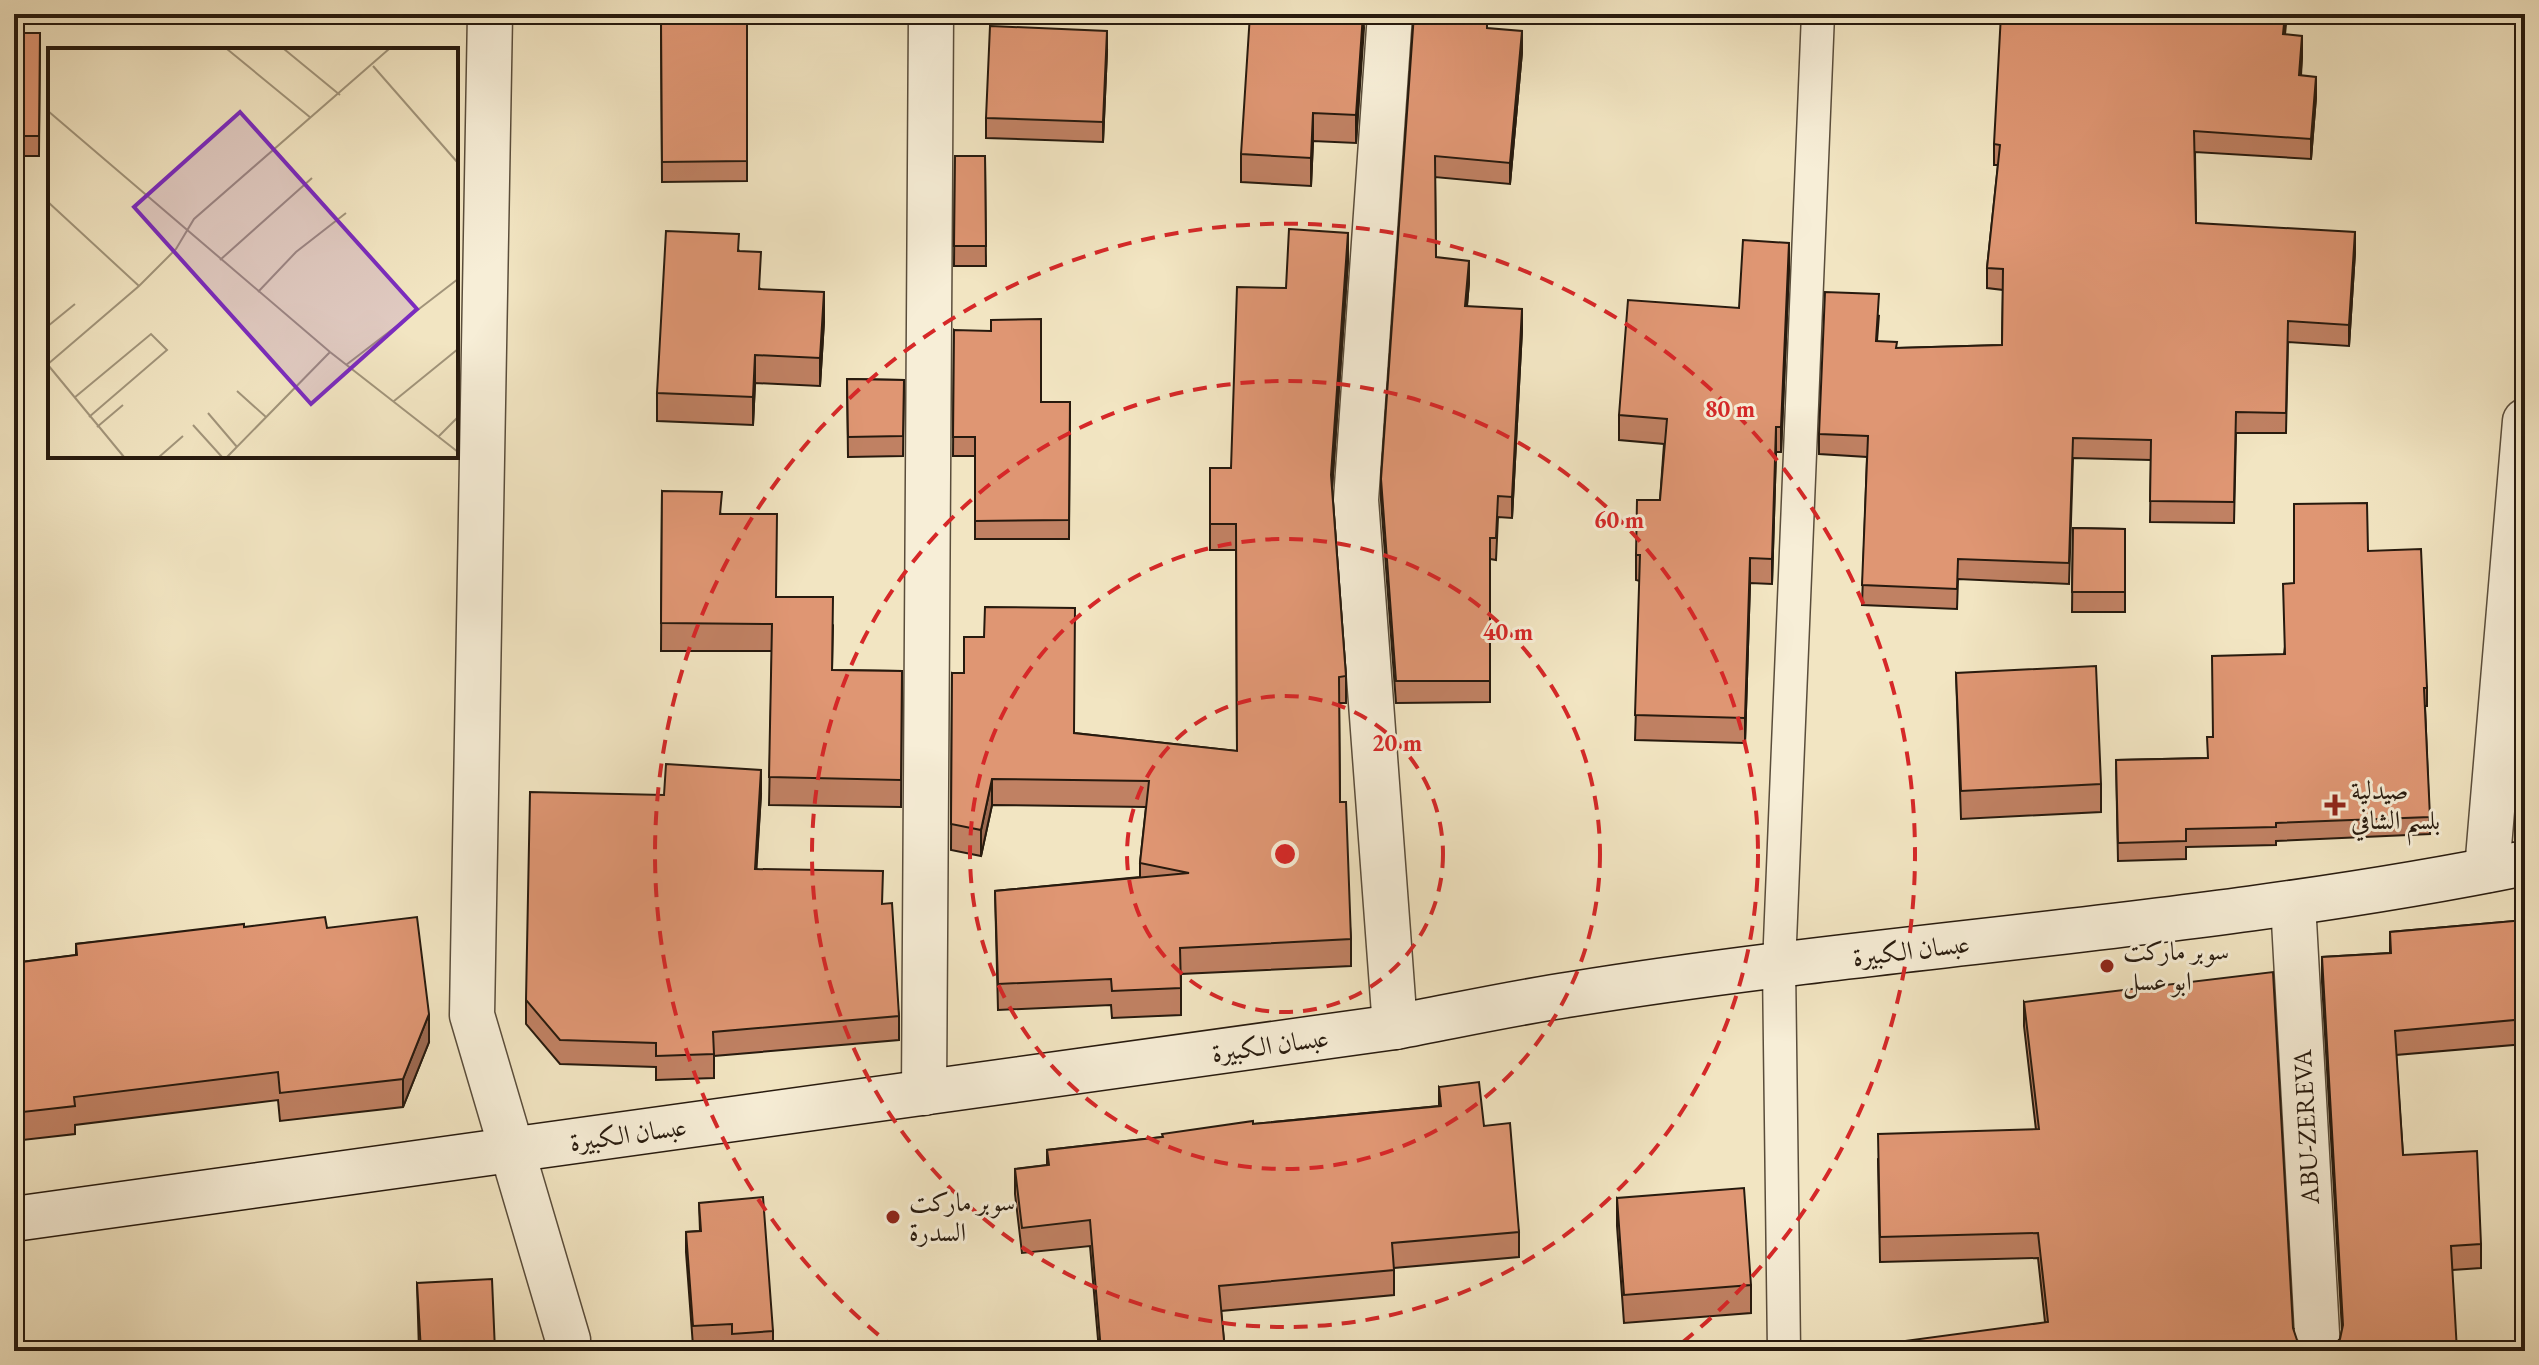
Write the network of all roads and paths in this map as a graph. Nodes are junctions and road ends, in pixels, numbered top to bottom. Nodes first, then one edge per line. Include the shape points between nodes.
1 (490, 14) edge
2 (931, 14) edge
3 (1390, 14) edge
4 (1818, 14) edge
5 (2525, 421) edge
6 (2506, 866) edge
7 (2293, 903) junction
8 (1779, 966) junction
9 (1395, 1027) junction
10 (924, 1093) junction
11 (511, 1150) junction
12 (14, 1219) edge
13 (568, 1351) edge
14 (1784, 1351) edge
15 (2318, 1351) edge

1 - 11 street via 472,1015
2 - 10 street
3 - 9 street via 1356,500
4 - 8 lane
5 - 6 street
6 - 7 street, عبسان الكبيرة
7 - 8 street, عبسان الكبيرة
7 - 15 street, ABU-ZEREVA
8 - 9 street, عبسان الكبيرة via 1573,994
8 - 14 lane
9 - 10 street, عبسان الكبيرة
10 - 11 street, عبسان الكبيرة
11 - 12 street, عبسان الكبيرة
11 - 13 street

